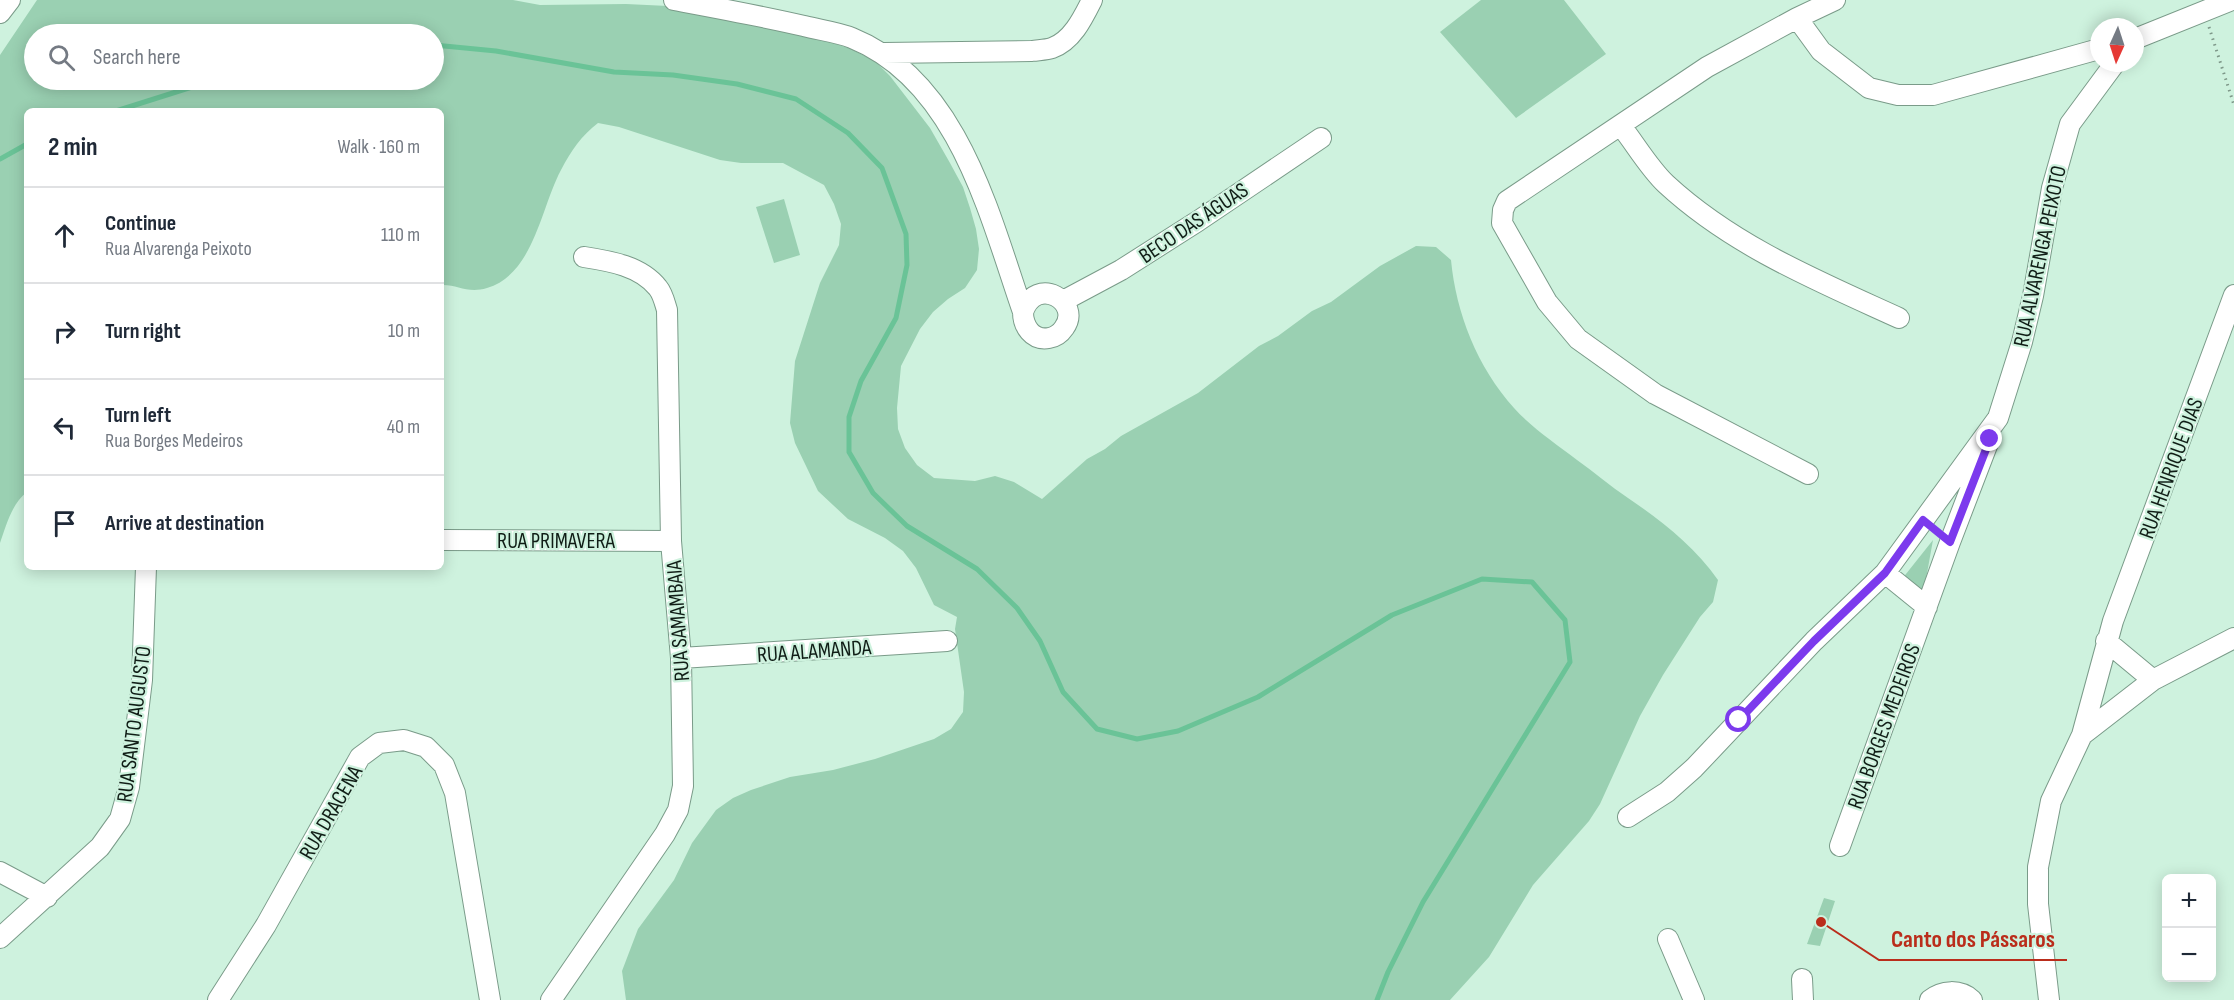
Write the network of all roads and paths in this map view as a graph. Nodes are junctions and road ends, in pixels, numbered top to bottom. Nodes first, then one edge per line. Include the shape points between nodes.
1 (10, 0) edge
2 (674, 0) edge
3 (1092, 0) edge
4 (1835, 0) edge
5 (2232, 0) edge
6 (2204, 10) junction
7 (0, 13) edge
8 (1797, 18) junction
9 (2144, 35) edge
10 (2090, 51) edge
11 (884, 52) junction
12 (2108, 72) edge
13 (2234, 105) edge
14 (1621, 126) junction
15 (1321, 138) dead end
16 (584, 256) dead end
17 (2234, 295) edge
18 (1063, 301) junction
19 (1023, 312) junction
20 (1899, 318) dead end
21 (1998, 418) junction
22 (1808, 474) dead end
23 (1923, 520) junction
24 (444, 540) edge
25 (671, 541) junction
26 (1950, 542) junction
27 (146, 570) edge
28 (1885, 573) junction
29 (1927, 607) junction
30 (2234, 638) edge
31 (947, 641) dead end
32 (2106, 641) junction
33 (681, 658) junction
34 (2153, 680) junction
35 (2095, 685) junction
36 (2126, 700) junction
37 (2082, 735) junction
38 (1628, 817) dead end
39 (1840, 846) dead end
40 (0, 872) edge
41 (47, 897) junction
42 (0, 938) edge
43 (1668, 939) dead end
44 (1802, 979) dead end
45 (218, 1000) edge
46 (490, 1000) edge
47 (551, 1000) edge
48 (1694, 1000) edge
49 (1803, 1000) edge
50 (1930, 1000) edge
51 (1972, 1000) edge
52 (2049, 1000) edge

1 - 7 street
2 - 11 street via 850,37
3 - 11 street via 1080,24 1053,48
4 - 8 street
5 - 6 street
6 - 9 street
6 - 13 path
8 - 10 street via 1821,51 1869,88 1898,95 1933,94
8 - 14 street via 1707,67
11 - 19 street via 946,119 970,165
12 - 21 street, RUA ALVARENGA PEIXOTO via 2070,124 2052,188 2022,342
14 - 20 street via 1665,183 1717,223 1782,265
14 - 22 street via 1507,201 1502,223 1547,302 1578,339 1655,394
15 - 18 street, BECO DAS ÁGUAS via 1131,264
16 - 25 street, RUA SAMAMBAIA via 615,262 643,274 659,289 667,310
17 - 32 street, RUA HENRIQUE DIAS
18 - 19 street via 1050,293 1036,295
18 - 19 street via 1067,323 1051,338 1029,332
21 - 23 street, RUA ALVARENGA PEIXOTO
21 - 26 street, RUA BORGES MEDEIROS
23 - 26 street
23 - 28 street, RUA ALVARENGA PEIXOTO
24 - 25 street, RUA PRIMAVERA
25 - 33 street, RUA SAMAMBAIA
26 - 29 street, RUA BORGES MEDEIROS
27 - 41 street, RUA SANTO AUGUSTO via 142,680 129,787 120,819 100,847
28 - 29 street
28 - 38 street, RUA ALVARENGA PEIXOTO via 1814,641 1694,768 1667,792
29 - 39 street, RUA BORGES MEDEIROS
30 - 34 street
31 - 33 street, RUA ALAMANDA
32 - 34 street
32 - 35 street, RUA HENRIQUE DIAS
33 - 47 street, RUA SAMAMBAIA via 683,786 678,810
34 - 36 street
35 - 36 street
35 - 37 street, RUA HENRIQUE DIAS
36 - 37 street
37 - 52 street, RUA HENRIQUE DIAS via 2051,801 2038,867 2038,904
40 - 41 street
41 - 42 street, RUA SANTO AUGUSTO
43 - 48 street
44 - 49 street
45 - 46 street, RUA DRACENA via 266,925 360,757 379,743 404,740 426,747 444,765 455,794
50 - 51 street via 1950,992

